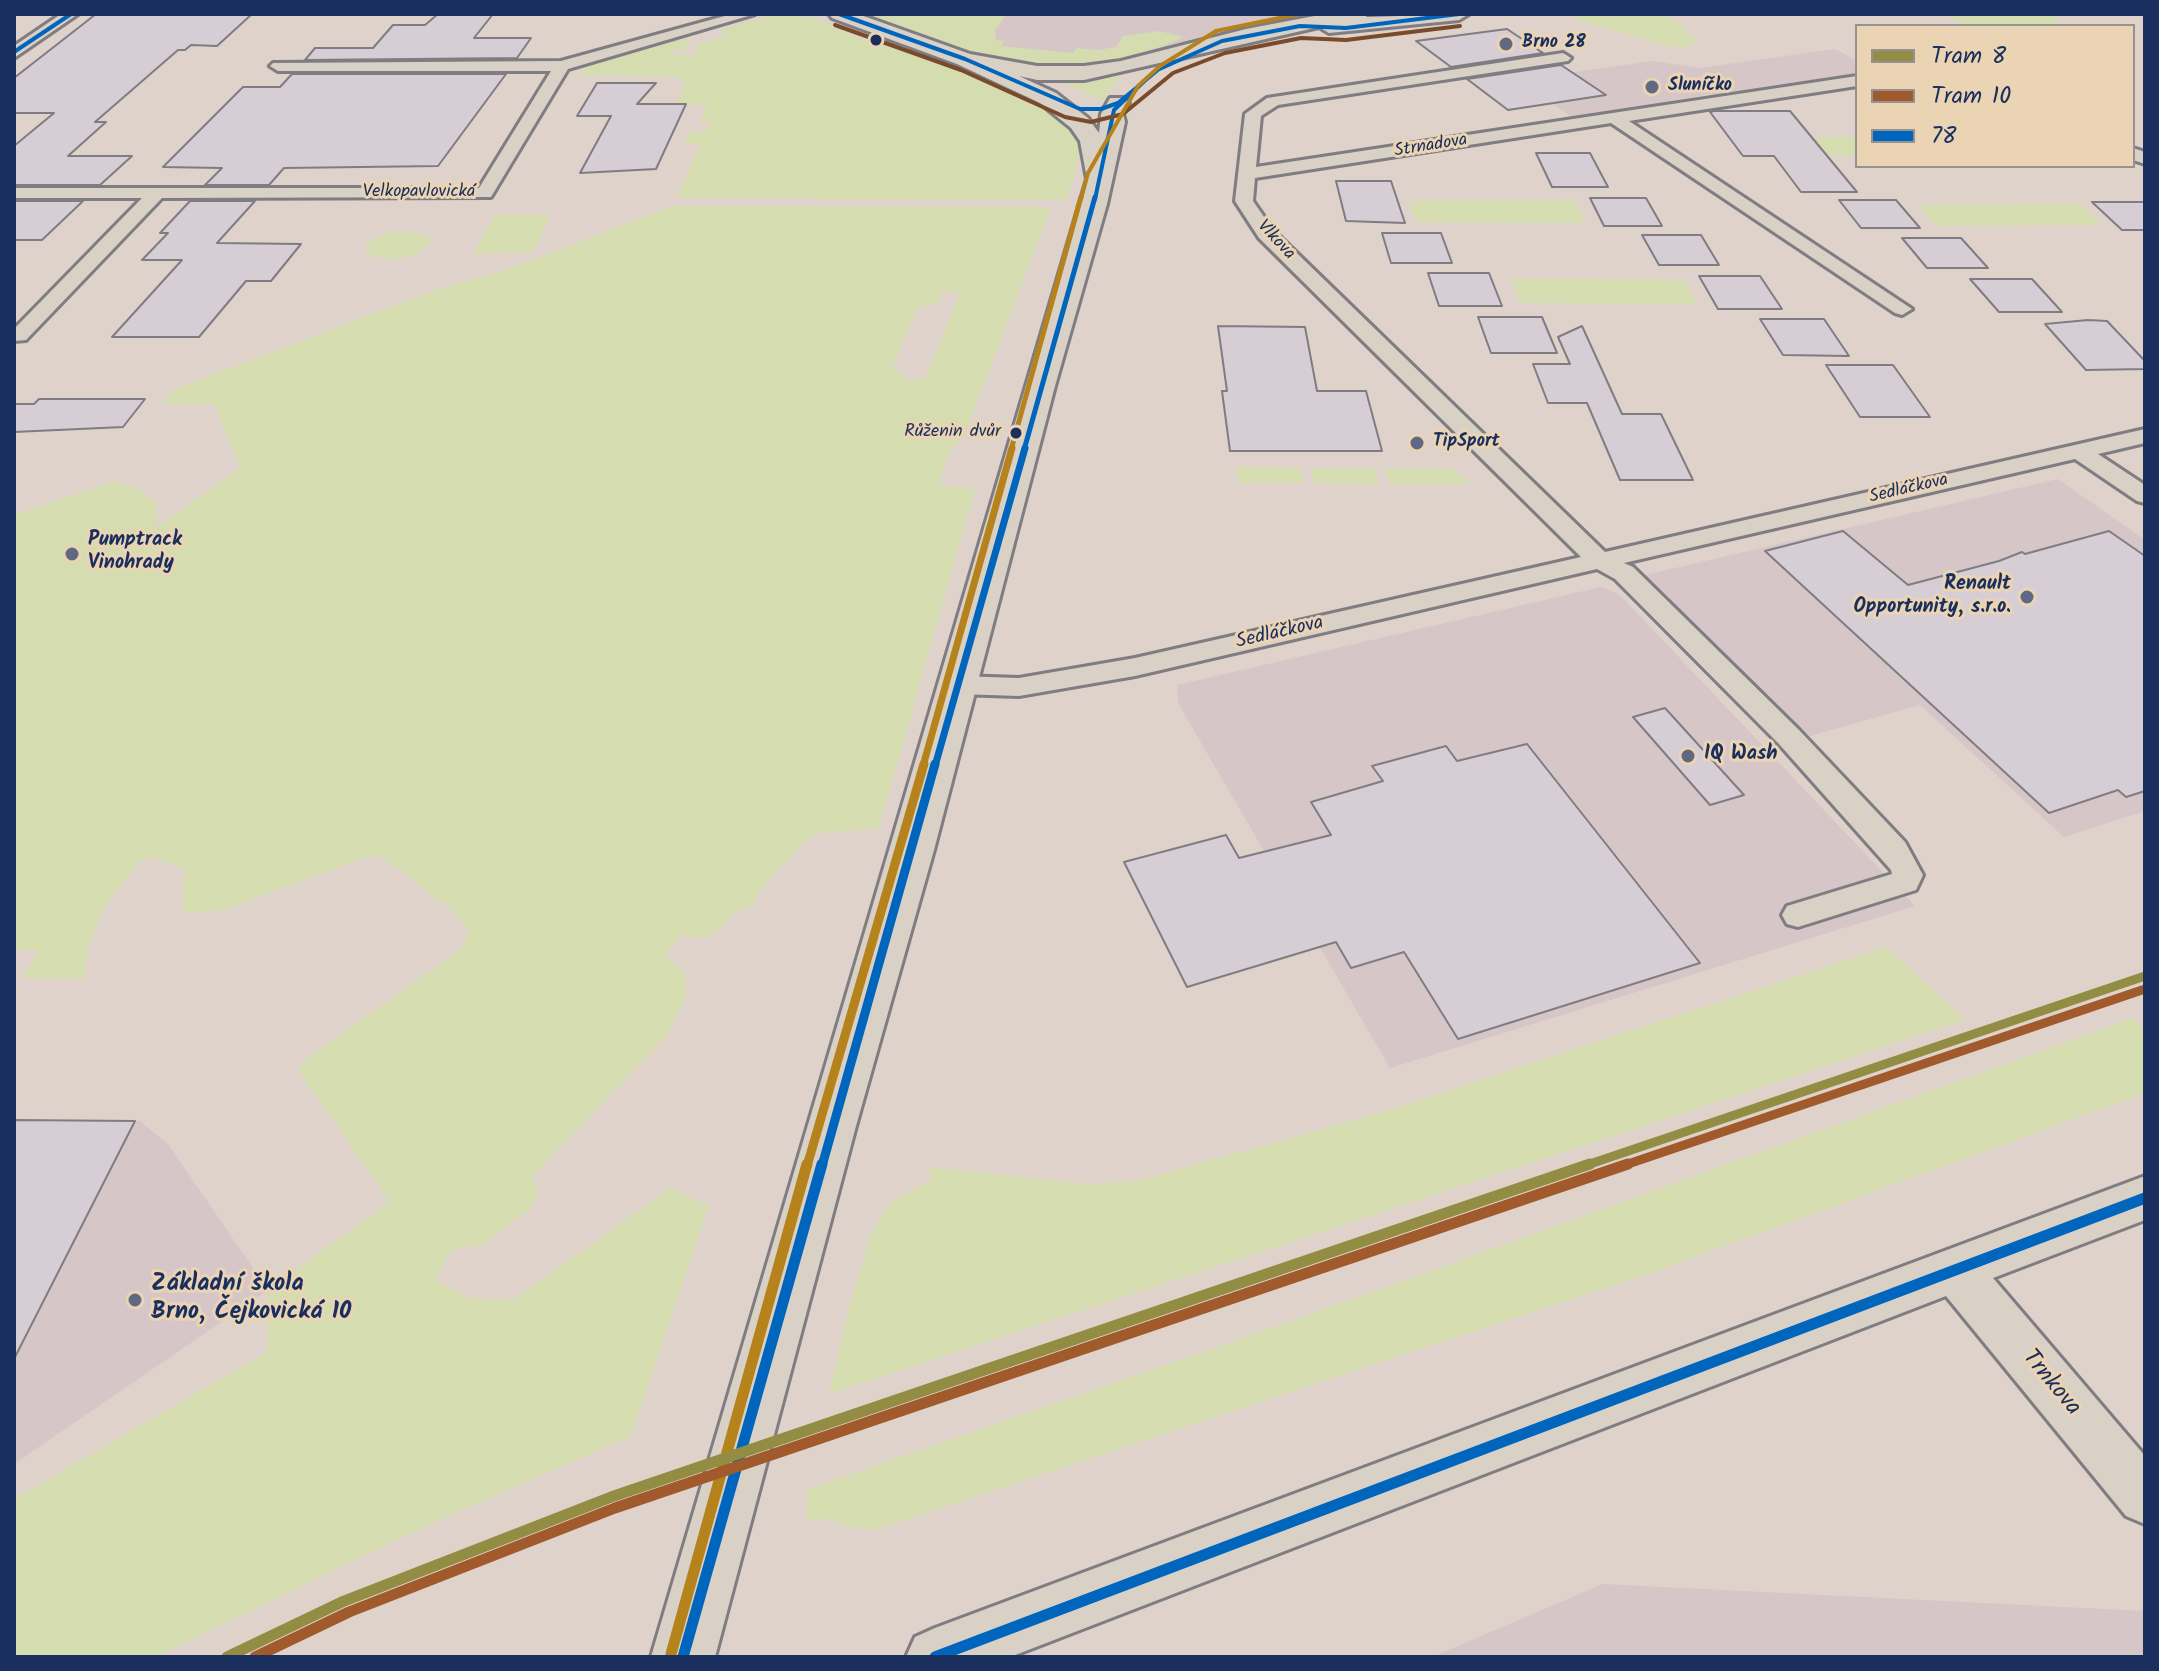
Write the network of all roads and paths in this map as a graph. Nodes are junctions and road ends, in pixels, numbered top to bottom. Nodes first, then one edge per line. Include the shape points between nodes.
1 (71, 14) edge
2 (748, 14) edge
3 (839, 14) edge
4 (1358, 14) edge
5 (1459, 14) edge
6 (1300, 26) junction
7 (1222, 41) junction
8 (15, 52) edge
9 (1563, 58) dead end
10 (965, 59) junction
11 (278, 66) dead end
12 (562, 66) junction
13 (1855, 81) edge
14 (1048, 98) junction
15 (1111, 115) junction
16 (1615, 119) junction
17 (1247, 174) junction
18 (1099, 178) junction
19 (14, 193) edge
20 (157, 193) junction
21 (1902, 309) dead end
22 (19, 336) dead end
23 (2145, 436) edge
24 (2079, 451) junction
25 (2145, 496) edge
26 (1599, 560) junction
27 (958, 685) junction
28 (1798, 915) dead end
29 (2145, 1198) edge
30 (1955, 1270) junction
31 (2145, 1497) edge
32 (683, 1657) edge
33 (935, 1657) edge

1 - 8 street
2 - 12 street
3 - 10 main road
4 - 6 main road
5 - 6 main road via 1346,28
6 - 7 main road
7 - 10 main road via 1071,74
7 - 15 main road via 1167,63
7 - 18 main road via 1147,94
9 - 17 street, Vlkova via 1273,101 1253,114
10 - 14 main road
10 - 15 main road via 1033,78
11 - 12 street
12 - 20 street, Velkopavlovická via 485,193
13 - 16 street, Strnadova
14 - 15 main road
14 - 18 main road via 1080,123 1092,141
15 - 18 main road
16 - 17 street, Strnadova
16 - 21 street
17 - 26 street, Vlkova via 1244,201 1266,234
18 - 27 main road
19 - 20 street, Velkopavlovická
20 - 22 street
23 - 24 street, Sedláčkova
24 - 25 street
24 - 26 street, Sedláčkova
26 - 27 street, Sedláčkova via 1072,679 1019,687
26 - 28 street via 1624,573 1789,737 1906,867 1905,882
27 - 32 main road
29 - 30 street
30 - 31 street, Trnkova
30 - 33 street

